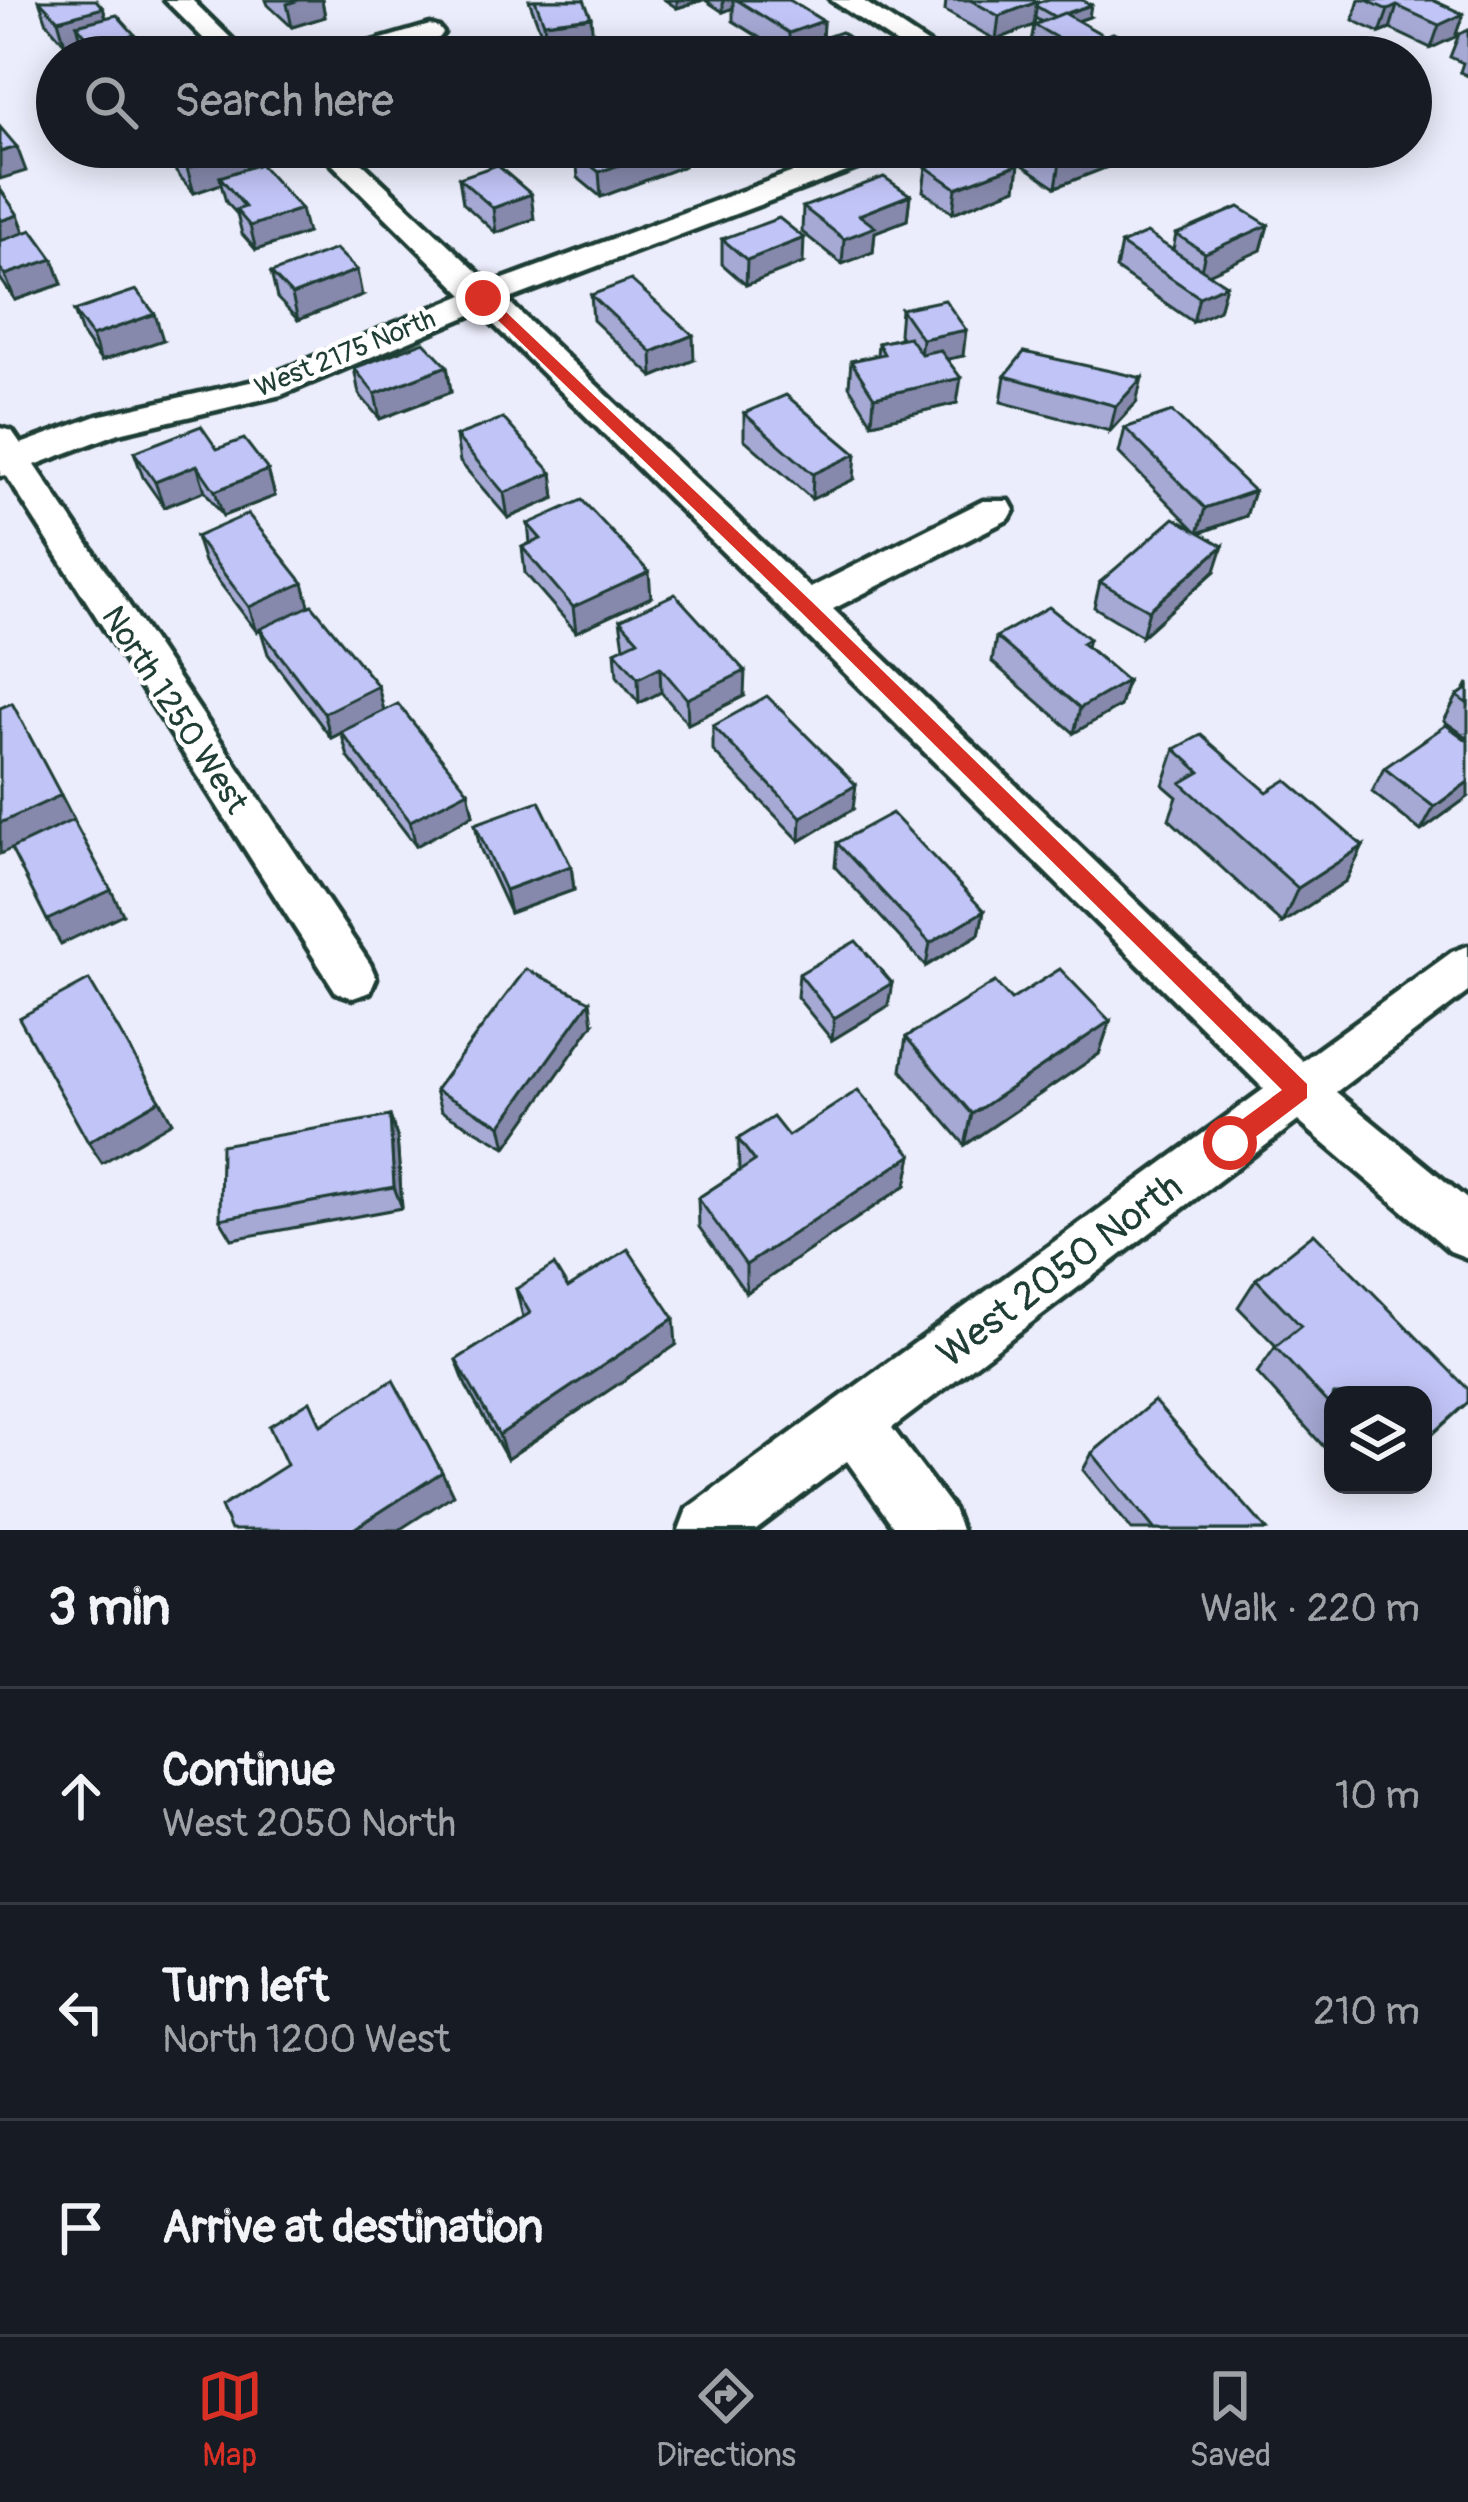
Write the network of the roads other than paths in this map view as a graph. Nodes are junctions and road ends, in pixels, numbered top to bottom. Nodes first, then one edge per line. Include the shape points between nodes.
1 (178, 0) edge
2 (844, 0) edge
3 (430, 33) dead end
4 (215, 36) edge
5 (420, 36) edge
6 (901, 36) edge
7 (350, 168) edge
8 (831, 168) edge
9 (483, 298) junction
10 (4, 455) edge
11 (995, 510) dead end
12 (806, 606) junction
13 (1468, 966) edge
14 (353, 978) dead end
15 (1299, 1091) junction
16 (1468, 1233) edge
17 (854, 1422) junction
18 (708, 1530) edge
19 (932, 1530) edge

1 - 4 street
2 - 6 street
3 - 5 street
7 - 9 street
8 - 9 street, West 2175 North
9 - 10 street, West 2175 North via 269,388
9 - 12 street
10 - 14 street, North 1250 West
11 - 12 street
12 - 15 street
13 - 15 street, West 2050 North
15 - 16 street
15 - 17 street, West 2050 North
17 - 18 street, West 2050 North
17 - 19 street

